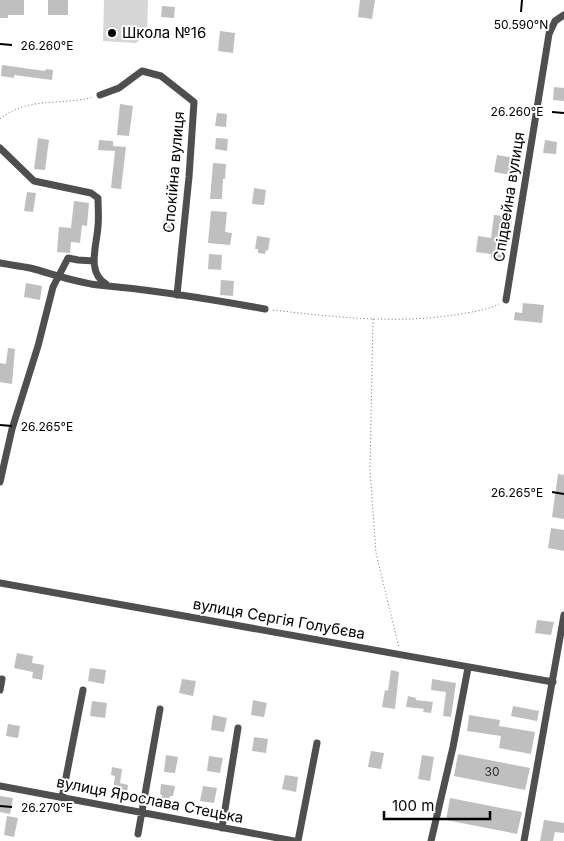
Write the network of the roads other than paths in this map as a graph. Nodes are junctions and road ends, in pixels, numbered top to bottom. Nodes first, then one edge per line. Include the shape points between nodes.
1 (564, 15) edge
2 (100, 95) road end
3 (0, 148) edge
4 (94, 261) junction
5 (0, 263) edge
6 (58, 276) junction
7 (108, 285) junction
8 (176, 295) junction
9 (506, 300) road end
10 (265, 309) road end
11 (0, 482) edge
12 (0, 583) edge
13 (564, 615) edge
14 (468, 668) junction
15 (2, 679) dead end
16 (553, 682) junction
17 (0, 690) edge
18 (82, 690) dead end
19 (160, 709) dead end
20 (238, 728) dead end
21 (317, 744) dead end
22 (0, 786) edge
23 (62, 798) junction
24 (142, 813) junction
25 (222, 828) junction
26 (138, 834) dead end
27 (294, 841) edge
28 (298, 841) edge
29 (431, 841) edge
30 (524, 841) edge

1 - 9 street, Спідвейна вулиця via 555,21 549,34
2 - 8 street, Спокійна вулиця via 119,88 142,71 161,76 194,102
3 - 4 street via 34,181 91,193 98,198
4 - 6 street via 68,258
4 - 7 street via 99,280
5 - 6 street
6 - 7 street
6 - 11 street via 52,287 38,346 12,428
7 - 8 street
8 - 10 street
12 - 14 street, вулиця Сергія Голубєва
13 - 16 street
14 - 16 street, вулиця Сергія Голубєва
14 - 29 street
15 - 17 street
16 - 30 street
18 - 23 street
19 - 24 street
20 - 25 street
21 - 28 street
22 - 23 street, вулиця Ярослава Стецька
23 - 24 street, вулиця Ярослава Стецька
24 - 25 street, вулиця Ярослава Стецька
24 - 26 street
25 - 27 street, вулиця Ярослава Стецька

